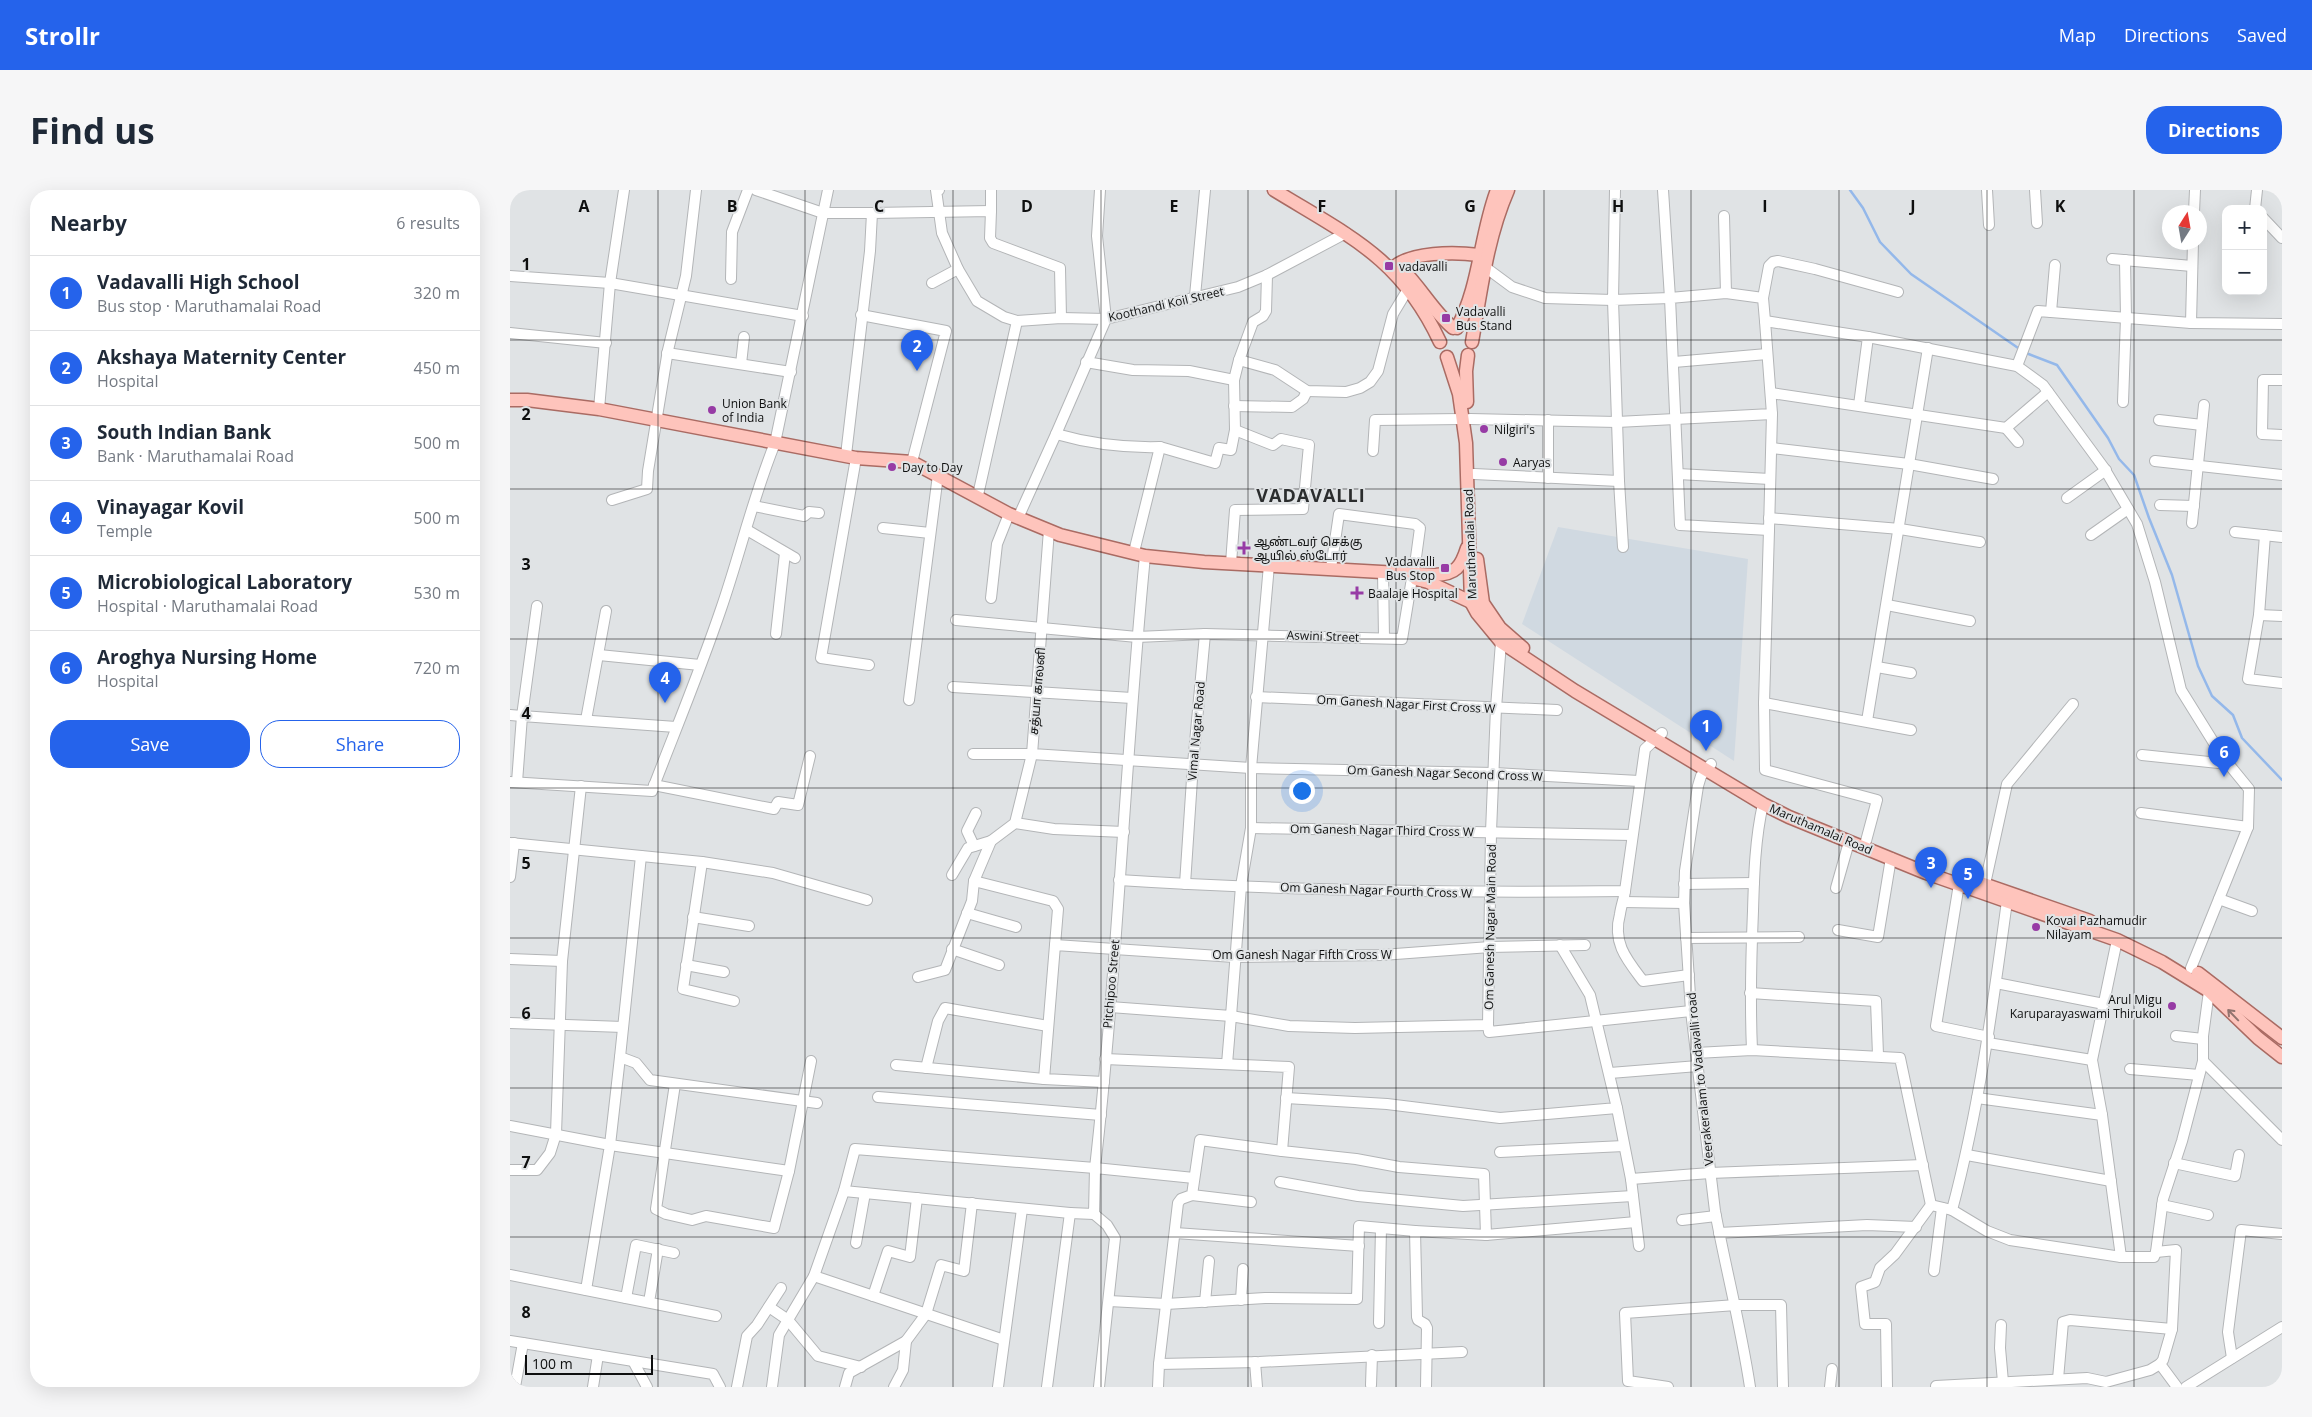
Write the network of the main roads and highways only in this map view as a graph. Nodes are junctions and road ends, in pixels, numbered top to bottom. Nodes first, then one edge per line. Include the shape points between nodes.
1 (1274, 190) edge
2 (1291, 190) edge
3 (1497, 190) edge
4 (1508, 190) edge
5 (1478, 255) junction
6 (1394, 266) junction
7 (1455, 328) junction
8 (1440, 342) junction
9 (1472, 342) junction
10 (1468, 355) junction
11 (1447, 357) junction
12 (510, 400) edge
13 (1466, 419) junction
14 (1469, 541) junction
15 (1477, 557) junction
16 (1413, 575) junction
17 (1448, 575) junction
18 (1469, 579) junction
19 (1428, 582) junction
20 (1476, 599) junction
21 (1658, 736) junction
22 (1709, 767) junction
23 (2212, 987) junction
24 (2277, 1035) edge
25 (2282, 1057) edge

1 - 6 main road
2 - 6 main road via 1348,226
3 - 5 main road
4 - 9 main road via 1485,267
5 - 6 main road via 1451,252 1409,259
5 - 7 main road via 1466,312
6 - 7 main road via 1415,282 1442,318
6 - 8 main road via 1422,307
7 - 8 main road via 1444,333
7 - 9 main road via 1469,334
8 - 11 main road
9 - 10 main road
10 - 11 main road via 1456,360
10 - 13 main road, Maruthamalai Road
11 - 13 main road, Maruthamalai Road
12 - 16 main road via 599,409 851,456 912,462 1014,516 1060,535 1140,554
13 - 14 main road, Maruthamalai Road
13 - 15 main road, Maruthamalai Road via 1474,474
14 - 17 main road via 1457,570
14 - 18 main road, Maruthamalai Road
15 - 18 main road
15 - 20 main road, Maruthamalai Road
16 - 17 main road
16 - 19 main road
17 - 18 main road
18 - 19 main road via 1458,586
18 - 20 main road, Maruthamalai Road
19 - 20 main road
20 - 21 main road, Maruthamalai Road via 1483,603 1514,642
20 - 21 main road, Maruthamalai Road via 1501,642 1575,691
21 - 22 main road, Maruthamalai Road
22 - 23 main road, Maruthamalai Road via 1789,818 1959,884 2117,940
22 - 23 main road, Maruthamalai Road via 1780,806 1866,841 2133,938 2191,968
23 - 24 main road, Maruthamalai Road
25 -> 23 main road, Maruthamalai Road

